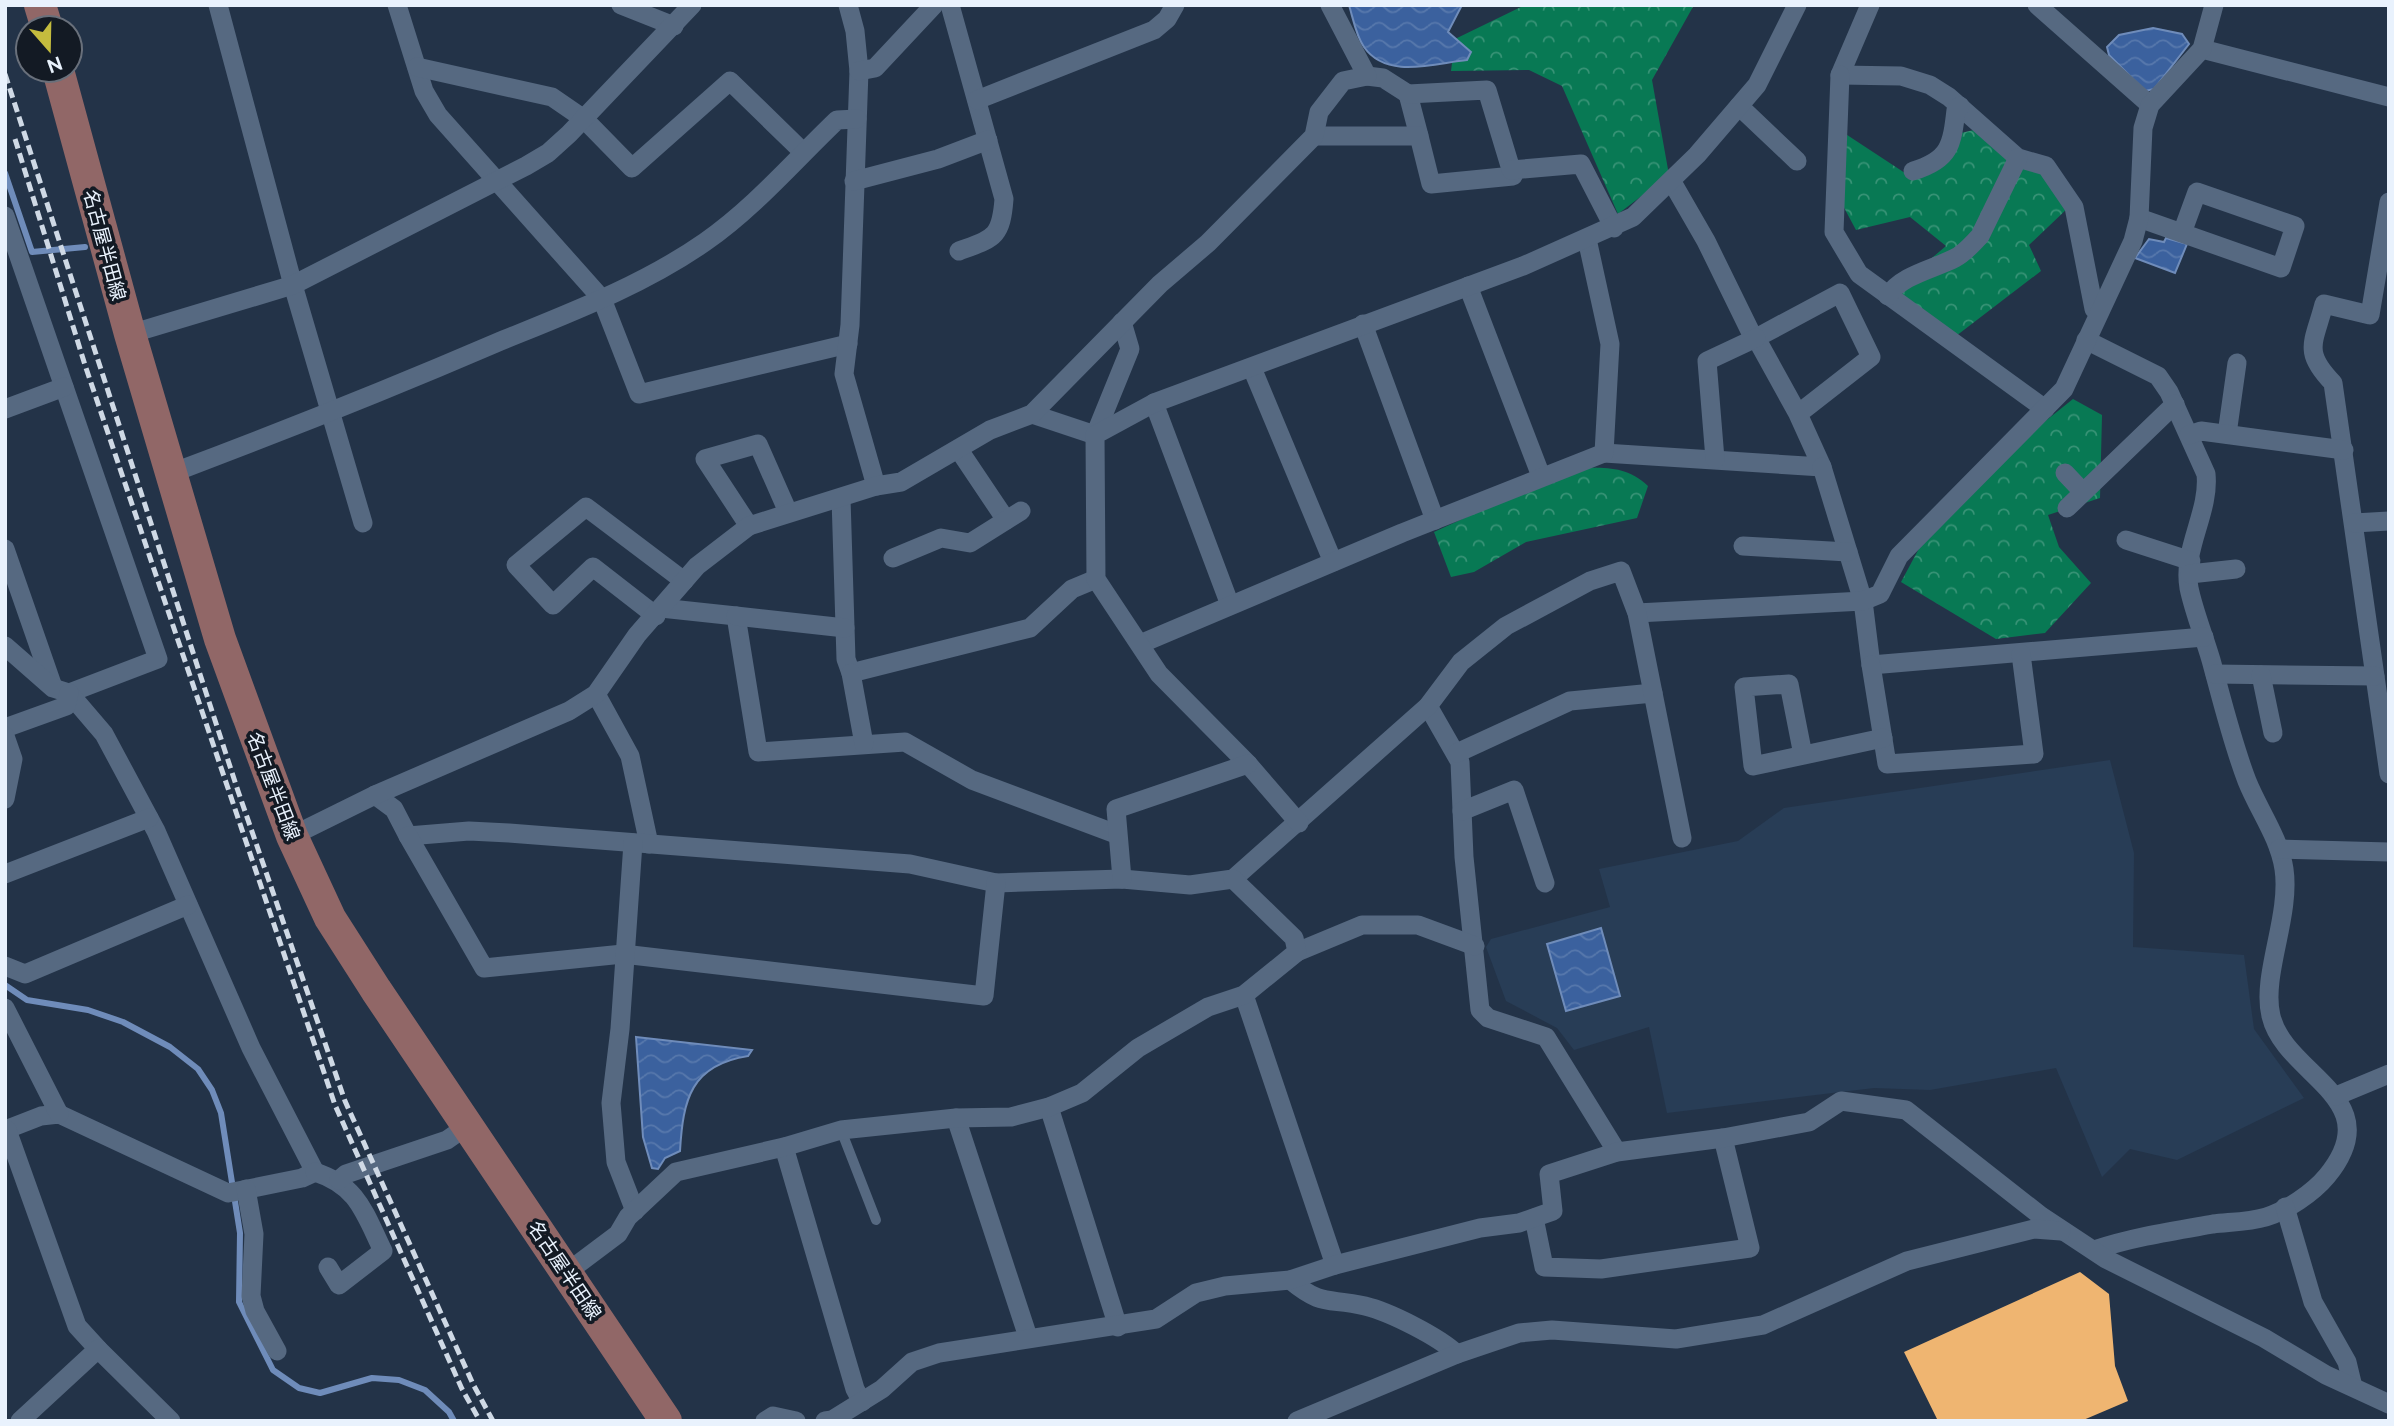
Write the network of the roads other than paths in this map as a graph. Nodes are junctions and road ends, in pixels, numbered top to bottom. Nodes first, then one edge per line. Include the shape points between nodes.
1 (218, 5) edge
2 (397, 5) edge
3 (621, 5) edge
4 (692, 5) edge
5 (848, 5) edge
6 (934, 5) edge
7 (950, 5) edge
8 (1175, 5) edge
9 (1330, 5) edge
10 (1797, 5) edge
11 (1870, 5) edge
12 (2037, 5) edge
13 (2214, 5) edge
14 (674, 26) junction
15 (2202, 49) junction
16 (416, 67) junction
17 (859, 71) junction
18 (1840, 75) junction
19 (1367, 76) junction
20 (62, 84) edge
21 (1408, 94) junction
22 (2389, 97) edge
23 (977, 100) junction
24 (2150, 105) junction
25 (1739, 106) junction
26 (1960, 106) junction
27 (583, 119) junction
28 (857, 119) junction
29 (1314, 136) junction
30 (1419, 136) junction
31 (988, 140) junction
32 (803, 152) junction
33 (2018, 158) junction
34 (1797, 161) dead end
35 (1511, 170) junction
36 (1913, 171) dead end
37 (495, 181) junction
38 (854, 181) junction
39 (1672, 182) junction
40 (2389, 202) edge
41 (5, 216) edge
42 (2139, 218) junction
43 (1614, 228) junction
44 (2182, 233) junction
45 (1587, 239) junction
46 (959, 251) dead end
47 (293, 285) junction
48 (1468, 286) junction
49 (1888, 296) junction
50 (602, 299) junction
51 (2099, 312) junction
52 (1122, 322) junction
53 (1363, 324) junction
54 (130, 334) junction
55 (1755, 339) junction
56 (2087, 340) junction
57 (848, 344) junction
58 (2237, 363) dead end
59 (1252, 368) junction
60 (64, 387) junction
61 (1154, 403) junction
62 (2175, 404) junction
63 (5, 409) edge
64 (2045, 409) junction
65 (330, 413) junction
66 (1032, 414) junction
67 (1798, 414) junction
68 (1095, 435) junction
69 (2189, 435) junction
70 (2227, 435) junction
71 (959, 450) junction
72 (2344, 450) junction
73 (1604, 453) junction
74 (1715, 459) junction
75 (1822, 467) junction
76 (2065, 473) dead end
77 (172, 474) junction
78 (1541, 476) junction
79 (876, 486) junction
80 (2083, 492) junction
81 (841, 498) junction
82 (2067, 508) dead end
83 (788, 512) junction
84 (1435, 520) junction
85 (2389, 521) edge
86 (363, 523) dead end
87 (2354, 523) junction
88 (749, 526) junction
89 (2126, 540) dead end
90 (1743, 546) dead end
91 (5, 549) edge
92 (1848, 552) junction
93 (893, 558) dead end
94 (1333, 562) junction
95 (2190, 567) junction
96 (2236, 569) dead end
97 (1096, 579) junction
98 (684, 581) junction
99 (1863, 601) junction
100 (1230, 606) junction
101 (658, 612) junction
102 (1637, 613) junction
103 (736, 616) junction
104 (845, 628) junction
105 (2204, 637) junction
106 (1140, 644) junction
107 (5, 646) edge
108 (2021, 654) junction
109 (1871, 665) junction
110 (851, 673) junction
111 (2215, 674) junction
112 (2261, 675) junction
113 (2375, 676) junction
114 (61, 690) junction
115 (1653, 693) junction
116 (596, 694) junction
117 (1428, 706) junction
118 (5, 728) edge
119 (2386, 728) edge
120 (2273, 733) dead end
121 (5, 736) edge
122 (1882, 738) junction
123 (864, 744) junction
124 (1457, 753) junction
125 (1803, 755) junction
126 (1248, 764) junction
127 (2389, 774) edge
128 (374, 795) junction
129 (5, 799) edge
130 (1462, 811) junction
131 (149, 818) junction
132 (1299, 823) junction
133 (1116, 834) junction
134 (292, 836) junction
135 (408, 836) junction
136 (1682, 838) dead end
137 (641, 843) junction
138 (2278, 849) junction
139 (2389, 852) edge
140 (5, 874) edge
141 (1122, 879) junction
142 (1233, 879) junction
143 (996, 883) junction
144 (1545, 883) dead end
145 (188, 905) junction
146 (1475, 946) junction
147 (1297, 952) junction
148 (623, 954) junction
149 (5, 966) edge
150 (1244, 995) junction
151 (5, 1008) edge
152 (2389, 1074) edge
153 (2336, 1096) junction
154 (1049, 1107) junction
155 (59, 1114) junction
156 (956, 1118) junction
157 (467, 1126) junction
158 (6, 1130) edge
159 (841, 1130) junction
160 (1723, 1138) junction
161 (784, 1147) junction
162 (1617, 1152) junction
163 (315, 1172) junction
164 (339, 1180) junction
165 (238, 1190) junction
166 (2285, 1207) junction
167 (635, 1211) junction
168 (1534, 1218) junction
169 (876, 1220) dead end
170 (2066, 1231) junction
171 (2094, 1250) junction
172 (1335, 1265) junction
173 (328, 1267) dead end
174 (566, 1273) junction
175 (1290, 1280) junction
176 (1118, 1327) junction
177 (1028, 1337) junction
178 (98, 1349) junction
179 (277, 1351) dead end
180 (1457, 1354) junction
181 (2353, 1387) junction
182 (862, 1402) junction
183 (2389, 1404) edge
184 (20, 1421) edge
185 (171, 1421) edge
186 (666, 1421) edge
187 (765, 1421) edge
188 (796, 1421) edge
189 (825, 1421) edge
190 (1297, 1421) edge

1 - 47 street
2 - 16 street
3 - 14 street
4 - 14 street
5 - 17 street
6 - 17 street via 875,68
7 - 23 street
8 - 23 street via 1154,30
9 - 19 street
10 - 25 street via 1757,85
11 - 18 street
12 - 24 street
13 - 15 street
14 - 27 street
15 - 22 street
15 - 24 street
16 - 27 street via 552,97
16 - 37 street via 438,115
17 - 28 street
18 - 26 street via 1915,78
18 - 49 street via 1834,232 1859,274
19 - 21 street via 1383,78
19 - 29 street via 1343,81 1319,112
20 - 54 main road, 名古屋半田線
21 - 30 street
21 - 35 street via 1487,90
23 - 31 street
24 - 42 street via 2143,128
25 - 34 street
25 - 39 street
26 - 33 street
26 - 36 street via 1951,146 1941,159
27 - 32 street via 632,168 730,81
27 - 37 street via 548,153
28 - 32 street via 837,120
28 - 38 street
29 - 30 street
29 - 52 street
30 - 35 street via 1431,184 1513,176
31 - 38 street via 938,159
31 - 46 street via 1004,199 1002,224 994,238
32 - 50 street via 706,242
33 - 49 street via 1980,236 1958,256 1914,276
33 - 51 street via 2046,166 2074,207 2094,309
35 - 43 street via 1581,164
37 - 47 street
37 - 50 street
38 - 57 street
39 - 43 street
39 - 55 street
40 - 72 street via 2370,315 2324,303 2311,354 2333,383
41 - 60 street
42 - 44 street
42 - 51 street
43 - 45 street
44 - 44 street via 2281,268 2295,226 2197,192
45 - 48 street
45 - 73 street via 1611,344
47 - 54 street
47 - 65 street
48 - 53 street
48 - 78 street
49 - 64 street
50 - 57 street via 639,394
50 - 65 street
51 - 56 street
52 - 66 street
52 - 68 street via 1130,349
53 - 59 street
53 - 84 street
54 - 77 main road, 名古屋半田線
55 - 67 street
55 - 67 street via 1840,293 1871,357
55 - 74 street via 1707,361
56 - 62 street via 2158,376
56 - 64 street via 2064,389
57 - 79 street via 844,374
58 - 70 street
59 - 61 street
59 - 94 street
60 - 63 street
60 - 114 street via 158,659
61 - 68 street
61 - 100 street
62 - 69 street
62 - 80 street
64 - 99 street via 1899,556 1880,594
65 - 77 street
65 - 86 street
66 - 68 street
66 - 71 street via 990,430
67 - 75 street
68 - 97 street
69 - 70 street via 2201,431
69 - 95 street via 2207,487
70 - 72 street
71 - 79 street via 901,482
71 - 93 street via 1013,516 970,543 941,538
72 - 87 street
73 - 74 street
73 - 78 street
74 - 75 street
75 - 92 street
76 - 80 street
77 - 134 main road, 名古屋半田線 via 220,639
78 - 84 street
79 - 81 street
80 - 82 street
81 - 83 street
81 - 104 street
83 - 88 street
83 - 88 street via 758,444 705,459
84 - 94 street
85 - 87 street
87 - 113 street
88 - 98 street
89 - 95 street
90 - 92 street
91 - 114 street
92 - 99 street
94 - 100 street
95 - 96 street
95 - 105 street via 2189,586
97 - 106 street
97 - 110 street via 1072,589 1030,628
98 - 101 street
98 - 101 street via 586,507 516,565 553,605 593,567
99 - 102 street
99 - 109 street
100 - 106 street
101 - 103 street
101 - 116 street
102 - 115 street
102 - 117 street via 1621,571 1590,582 1506,626 1461,662
103 - 104 street
103 - 123 street via 758,752
104 - 110 street
105 - 108 street
105 - 111 street
106 - 126 street via 1159,674
107 - 114 street
108 - 109 street
108 - 122 street via 2034,754 1887,764
109 - 122 street
110 - 123 street
111 - 112 street
111 - 138 street via 2248,782
112 - 113 street
112 - 120 street
113 - 119 street
114 - 118 street via 66,706
114 - 131 street via 104,734
115 - 124 street via 1570,701
115 - 136 street
116 - 128 street via 536,727
116 - 137 street via 630,756
117 - 124 street
117 - 132 street
119 - 127 street
121 - 129 street via 13,759
122 - 125 street
123 - 133 street via 905,742 972,780
124 - 130 street
125 - 125 street via 1753,766 1744,687 1789,684
126 - 132 street
126 - 133 street via 1116,809
128 - 134 street
128 - 135 street via 394,809
130 - 144 street via 1514,790
130 - 146 street
131 - 140 street
131 - 145 street
132 - 142 street
133 - 141 street
134 - 157 main road, 名古屋半田線 via 330,918
135 - 137 street via 469,831
135 - 148 street via 484,968
137 - 143 street via 910,864
137 - 148 street
138 - 139 street
138 - 153 street via 2285,900 2269,993 2271,1017 2287,1045
141 - 142 street via 1190,885
141 - 143 street
142 - 147 street via 1294,938
143 - 148 street via 984,996
145 - 149 street via 24,974
145 - 163 street via 251,1048
146 - 147 street via 1418,925 1362,925
146 - 162 street via 1480,1010 1489,1018 1546,1037
147 - 150 street
148 - 167 street via 611,1103 616,1162
150 - 154 street via 1208,1007 1138,1048 1082,1093
150 - 172 street
151 - 155 street
152 - 153 street
153 - 166 street via 2346,1124 2340,1157 2327,1177
154 - 156 street via 1011,1117
154 - 176 street
155 - 158 street
155 - 165 street
156 - 159 street
156 - 177 street
157 - 164 street via 447,1140
157 - 174 main road, 名古屋半田線
158 - 178 street via 76,1326
159 - 161 street
159 - 169 lane
160 - 162 street
160 - 168 street via 1750,1248 1601,1269 1544,1267
160 - 170 street via 1810,1122 1840,1101 1906,1110
161 - 167 street via 676,1172
161 - 182 street
162 - 168 street via 1549,1174 1553,1212
163 - 164 street
163 - 165 street
164 - 173 street via 362,1206 383,1251 340,1285
165 - 179 street via 254,1234 251,1296
166 - 171 street via 2266,1217 2122,1241
166 - 181 street via 2313,1301 2347,1362
167 - 174 street via 618,1234
168 - 172 street
170 - 171 street
170 - 180 street via 2034,1229 1907,1261 1763,1325 1676,1339 1552,1330 1519,1333
171 - 181 street
172 - 175 street
174 - 186 main road, 名古屋半田線
175 - 176 street via 1196,1293 1156,1318
175 - 180 street via 1314,1299 1382,1312
176 - 177 street
177 - 182 street via 912,1362
178 - 184 street
178 - 185 street
180 - 190 street
181 - 183 street
182 - 189 street
187 - 188 street via 772,1416

